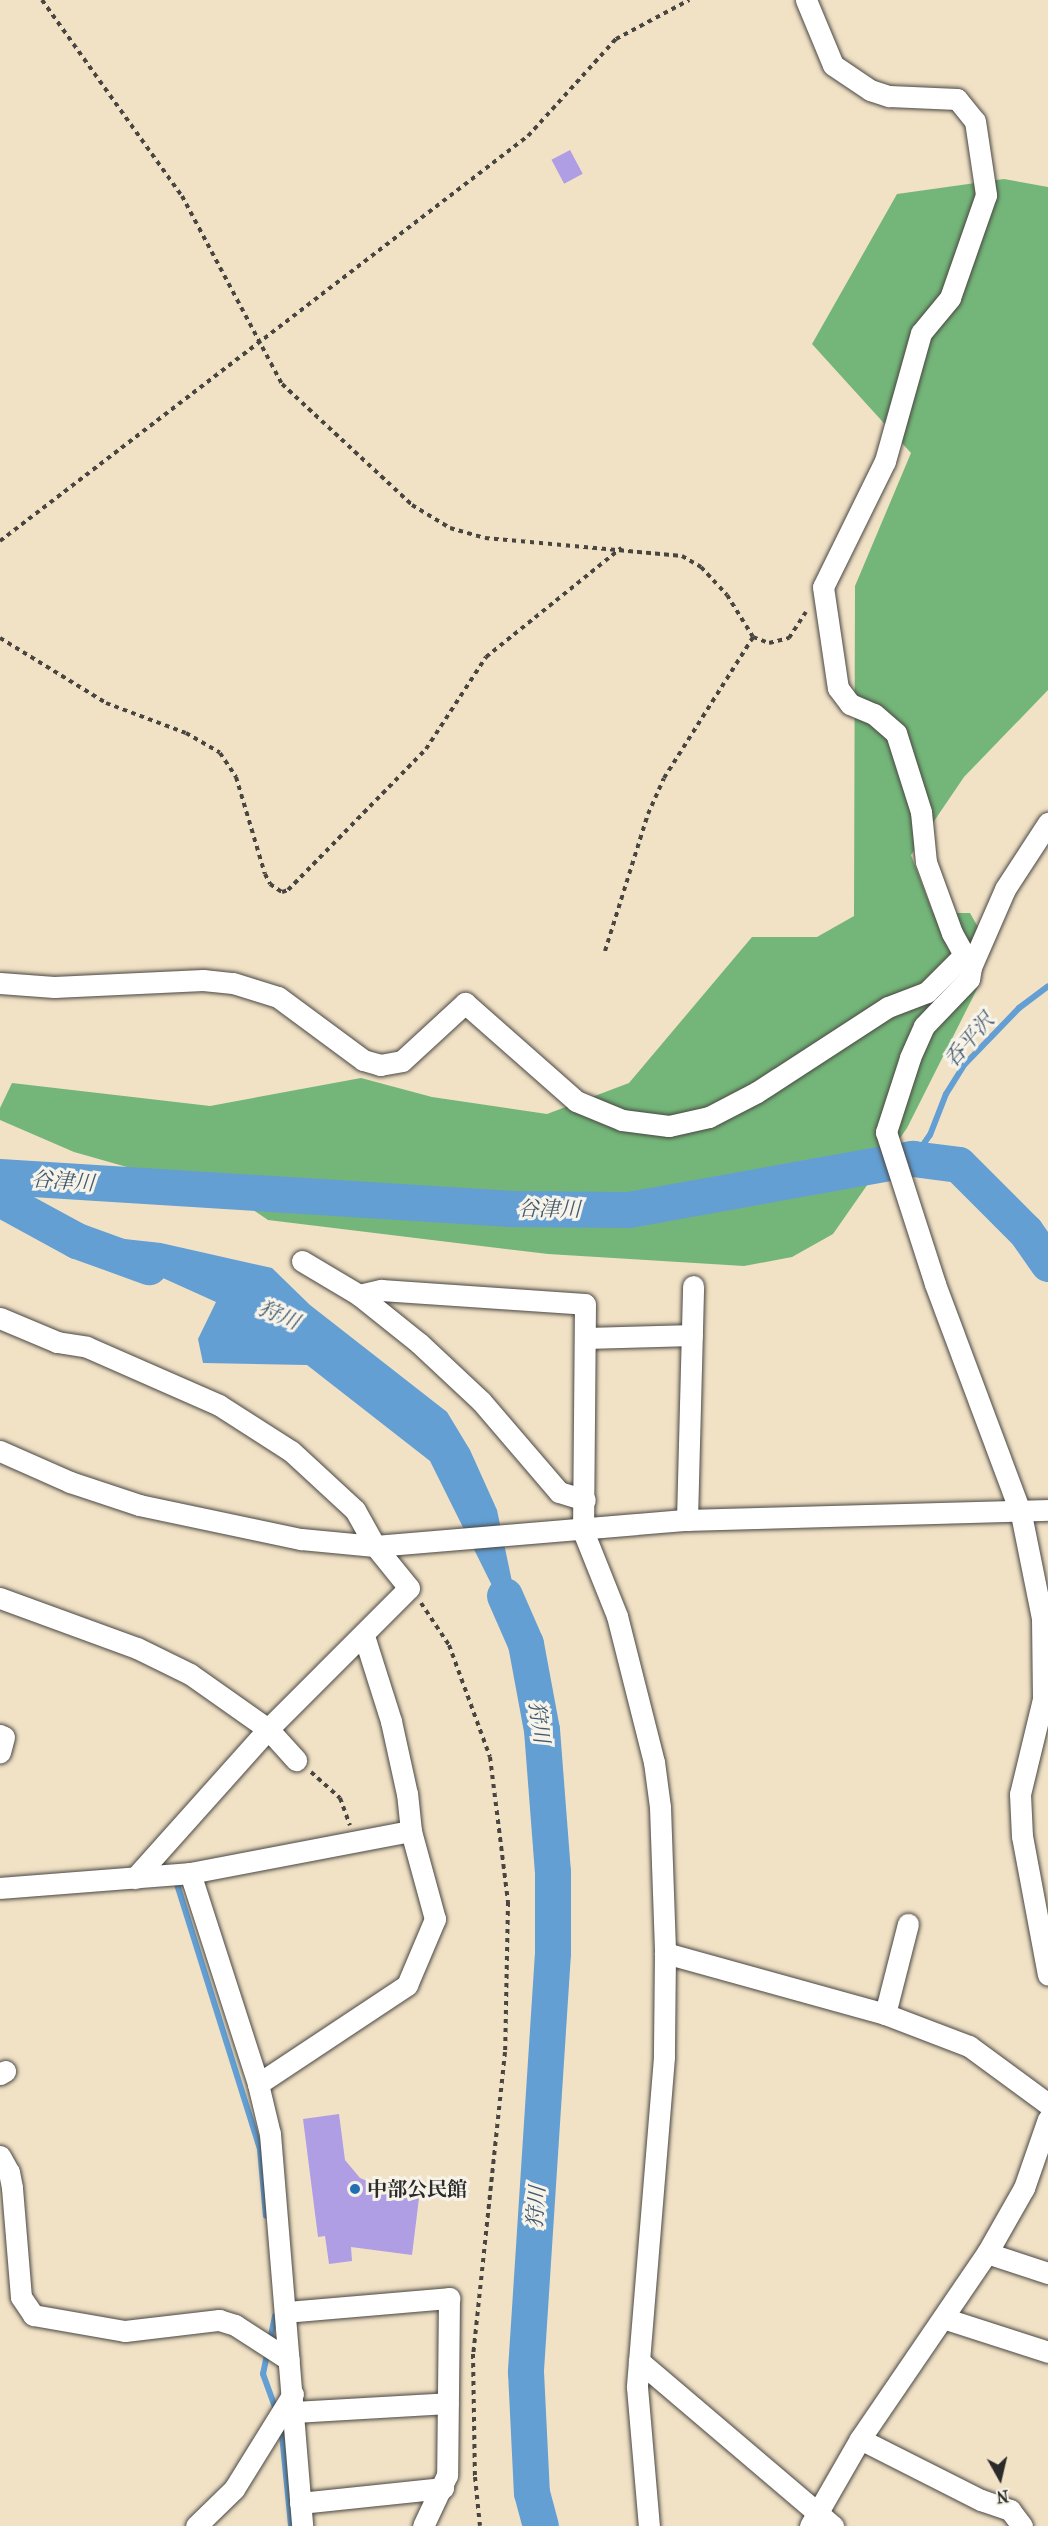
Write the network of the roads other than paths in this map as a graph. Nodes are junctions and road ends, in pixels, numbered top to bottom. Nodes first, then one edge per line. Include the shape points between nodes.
1 (806, 0) edge
2 (1048, 824) edge
3 (969, 960) junction
4 (0, 982) edge
5 (302, 1261) dead end
6 (693, 1287) dead end
7 (359, 1295) junction
8 (0, 1317) edge
9 (692, 1335) junction
10 (587, 1338) junction
11 (0, 1451) edge
12 (585, 1500) junction
13 (1048, 1510) edge
14 (1021, 1514) junction
15 (687, 1520) junction
16 (582, 1531) junction
17 (375, 1546) junction
18 (0, 1598) edge
19 (364, 1636) junction
20 (268, 1729) junction
21 (0, 1735) edge
22 (0, 1752) edge
23 (296, 1760) road end
24 (411, 1831) junction
25 (190, 1873) junction
26 (135, 1878) junction
27 (0, 1888) edge
28 (908, 1924) dead end
29 (665, 1953) junction
30 (1048, 1975) edge
31 (885, 2014) junction
32 (258, 2084) junction
33 (1048, 2104) edge
34 (1048, 2119) edge
35 (0, 2157) edge
36 (987, 2253) junction
37 (1048, 2273) edge
38 (286, 2312) junction
39 (943, 2318) junction
40 (1048, 2352) edge
41 (289, 2360) junction
42 (639, 2361) junction
43 (294, 2403) junction
44 (448, 2403) junction
45 (860, 2439) junction
46 (443, 2488) junction
47 (300, 2503) junction
48 (820, 2522) edge
49 (196, 2526) edge
50 (302, 2526) edge
51 (423, 2526) edge
52 (649, 2526) edge
53 (1022, 2526) edge

1 - 3 street via 832,65 870,90 889,96 957,99 975,121 986,195 950,298 921,333 885,461 823,587 838,688 850,704 874,714 896,733 921,812 926,862 952,933
2 - 3 street via 1005,890
3 - 4 street via 927,992 888,1007 757,1092 709,1117 669,1126 622,1120 576,1101 465,1003 402,1061 380,1065 363,1060 278,997 233,983 203,980 54,987
3 - 14 street via 969,979 924,1026 886,1132 935,1284
5 - 7 street
6 - 9 street
7 - 10 street via 381,1290 585,1304
7 - 12 street via 449,1368 559,1492
8 - 17 street via 57,1342 87,1347 219,1405 291,1451 355,1510
9 - 10 street
9 - 15 street
10 - 12 street
11 - 17 street via 70,1482 139,1505 290,1537
12 - 16 street
13 - 14 street
14 - 15 street
14 - 30 street via 1042,1618 1045,1662 1043,1699 1020,1794 1022,1836
15 - 16 street
16 - 17 street
16 - 29 street via 617,1616 654,1762 660,1807
17 - 19 street via 409,1588
18 - 20 street via 28,1605 179,1669
19 - 20 street
19 - 24 street via 391,1721
20 - 23 street
20 - 26 street
21 - 22 street via 4,1737
24 - 25 street
24 - 32 street via 435,1919 407,1985
25 - 26 street
25 - 32 street
26 - 27 street
28 - 31 street
29 - 31 street
29 - 42 street via 664,2056
31 - 33 street via 969,2046
32 - 38 street via 270,2134
34 - 36 street via 1024,2188
35 - 41 street via 12,2188 21,2297 33,2315 125,2331 219,2320 235,2325
36 - 37 street
36 - 39 street
38 - 41 street
38 - 44 street via 448,2298
39 - 40 street
39 - 45 street
41 - 43 street
42 - 48 street
42 - 52 street via 641,2463
43 - 44 street
43 - 47 street
43 - 49 street via 234,2489
44 - 46 street via 447,2475
45 - 48 street
45 - 53 street via 981,2500 1010,2510
46 - 47 street
46 - 51 street
47 - 50 street

